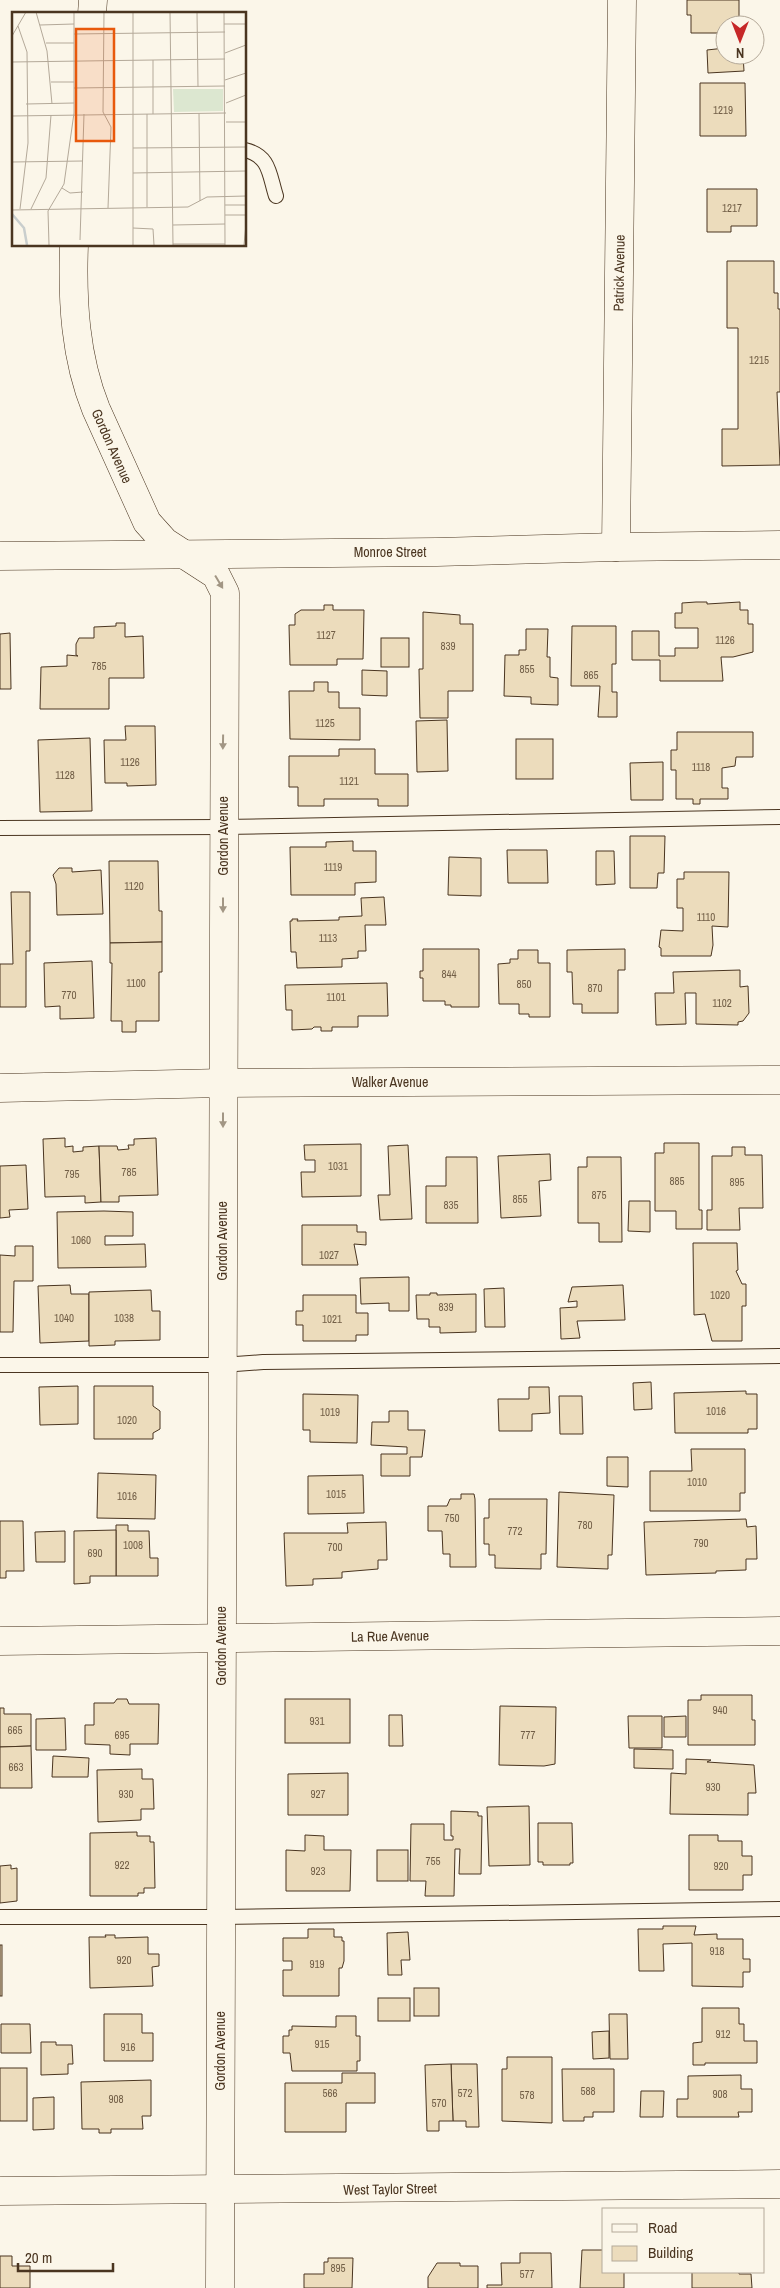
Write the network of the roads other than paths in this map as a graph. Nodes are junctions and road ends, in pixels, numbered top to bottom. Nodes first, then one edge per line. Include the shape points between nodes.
1 (622, 0) edge
2 (246, 150) edge
3 (276, 196) dead end
4 (74, 246) edge
5 (780, 545) edge
6 (616, 547) junction
7 (180, 554) junction
8 (0, 556) edge
9 (780, 817) edge
10 (223, 827) junction
11 (0, 828) edge
12 (780, 1080) edge
13 (223, 1083) junction
14 (0, 1088) edge
15 (780, 1356) edge
16 (0, 1365) edge
17 (222, 1365) junction
18 (780, 1631) edge
19 (221, 1638) junction
20 (0, 1641) edge
21 (780, 1909) edge
22 (0, 1917) edge
23 (220, 1917) junction
24 (780, 2184) edge
25 (219, 2190) junction
26 (0, 2191) edge
27 (220, 2288) edge

1 - 6 street, Patrick Avenue
2 - 3 lane via 264,158
4 - 7 street, Gordon Avenue via 75,321 89,392 147,522
5 - 6 street, Monroe Street
6 - 7 street, Monroe Street
7 - 8 street, Monroe Street
7 -> 10 street, Gordon Avenue via 216,575 225,593
9 - 10 lane
10 - 11 lane
10 -> 13 street, Gordon Avenue
12 - 13 street, Walker Avenue
13 - 14 street, Walker Avenue
13 -> 17 street, Gordon Avenue
15 - 17 lane
16 - 17 lane
17 - 19 street, Gordon Avenue
18 - 19 street, La Rue Avenue
19 - 20 street, La Rue Avenue
19 - 23 street, Gordon Avenue
21 - 23 lane
22 - 23 lane
23 - 25 street, Gordon Avenue
24 - 25 street, West Taylor Street
25 - 26 street, West Taylor Street
25 - 27 street, Gordon Avenue

